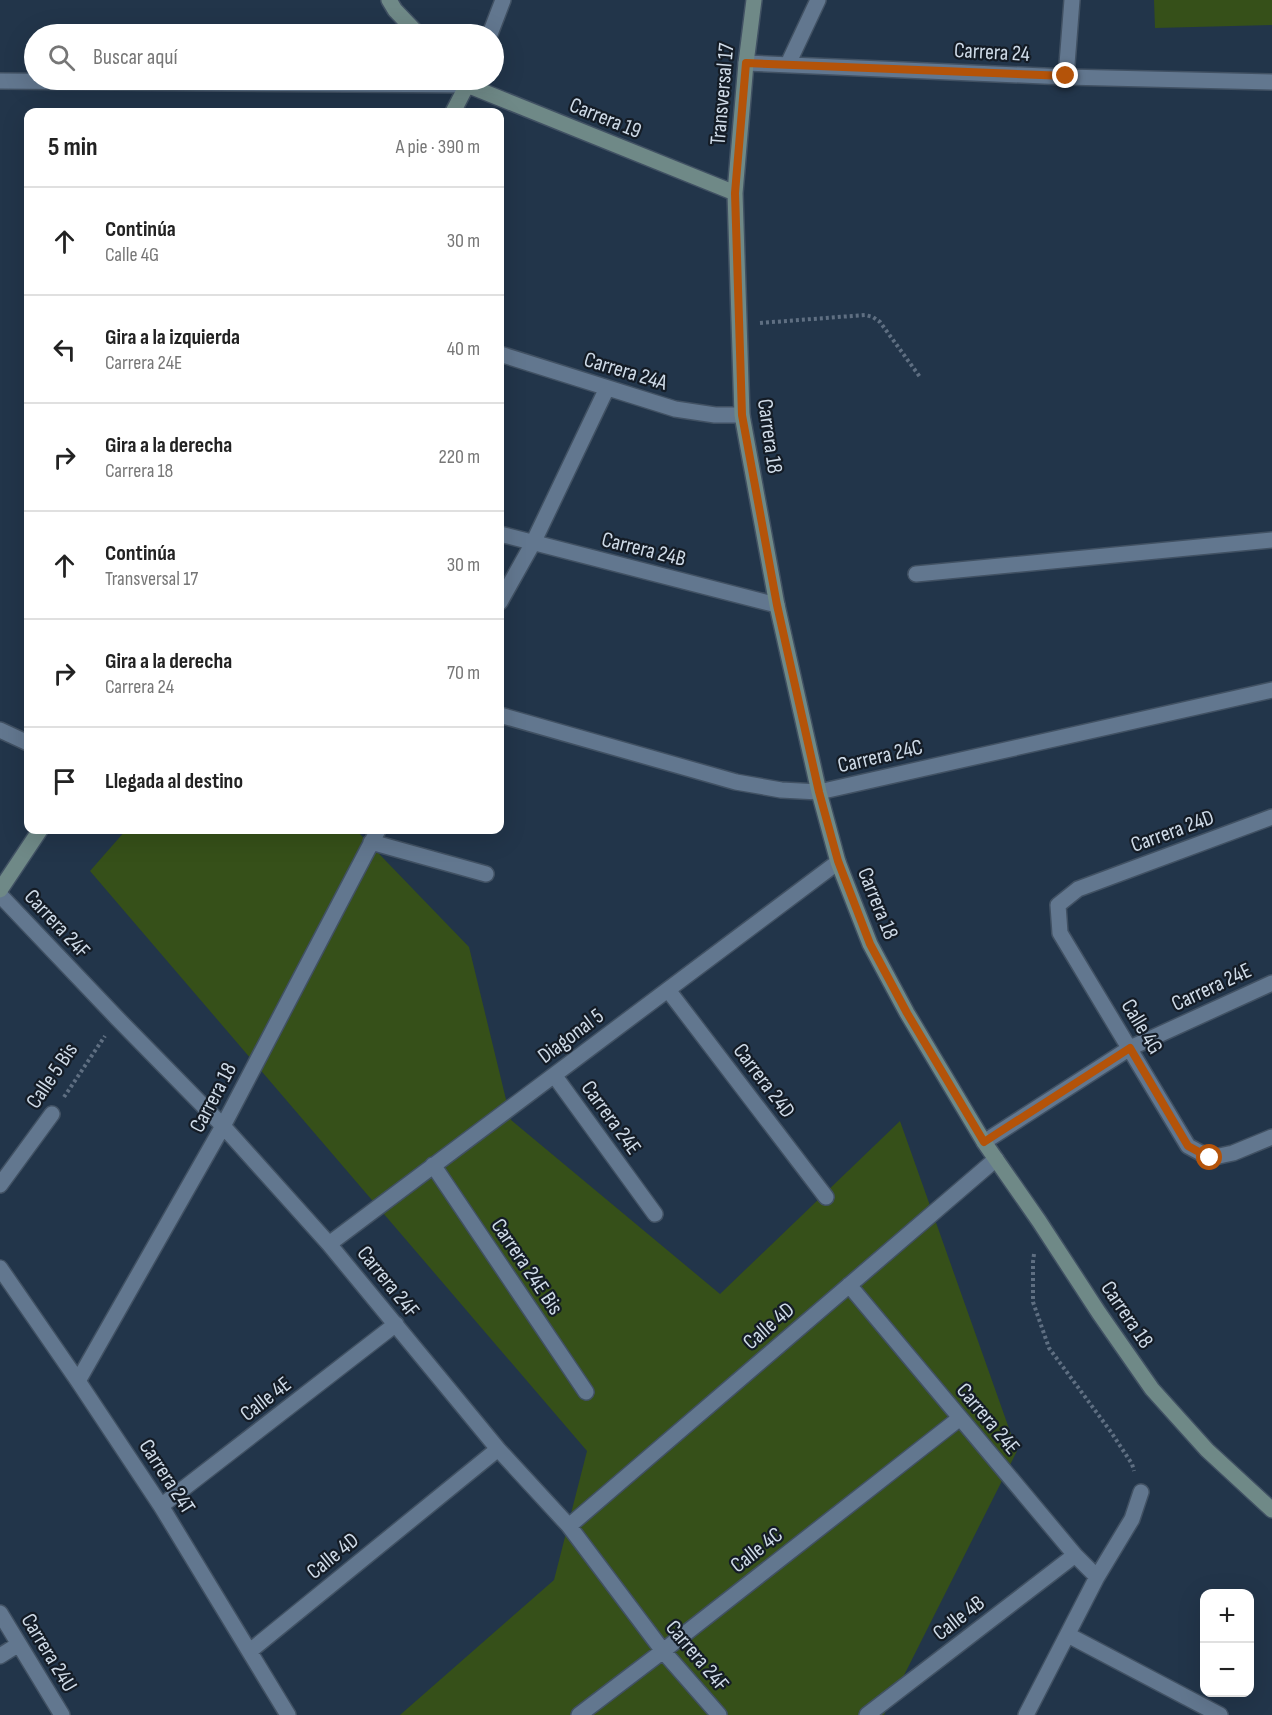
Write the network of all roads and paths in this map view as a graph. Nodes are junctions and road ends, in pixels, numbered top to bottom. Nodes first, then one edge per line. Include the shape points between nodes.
1 (388, 0) edge
2 (503, 0) edge
3 (754, 0) edge
4 (818, 0) edge
5 (1072, 0) edge
6 (408, 24) edge
7 (494, 24) edge
8 (746, 63) junction
9 (788, 64) junction
10 (1066, 76) junction
11 (0, 81) edge
12 (24, 81) edge
13 (1272, 82) edge
14 (462, 90) edge
15 (488, 90) edge
16 (455, 108) edge
17 (735, 193) junction
18 (739, 325) junction
19 (504, 355) edge
20 (920, 377) dead end
21 (607, 388) junction
22 (742, 415) junction
23 (504, 535) edge
24 (1272, 540) edge
25 (533, 543) junction
26 (916, 574) dead end
27 (504, 595) edge
28 (777, 605) junction
29 (1272, 690) edge
30 (504, 716) edge
31 (0, 730) edge
32 (24, 742) edge
33 (819, 792) junction
34 (1272, 816) edge
35 (37, 834) edge
36 (374, 836) edge
37 (838, 861) junction
38 (486, 874) dead end
39 (0, 893) edge
40 (1058, 905) joint
41 (1272, 983) edge
42 (668, 990) junction
43 (117, 1018) junction
44 (1130, 1048) junction
45 (554, 1075) junction
46 (52, 1114) joint
47 (223, 1126) junction
48 (1272, 1137) edge
49 (984, 1142) junction
50 (996, 1159) junction
51 (433, 1165) junction
52 (0, 1185) edge
53 (826, 1197) dead end
54 (655, 1214) dead end
55 (1039, 1221) junction
56 (329, 1244) junction
57 (0, 1268) edge
58 (849, 1285) junction
59 (396, 1324) junction
60 (78, 1381) junction
61 (586, 1392) dead end
62 (960, 1418) junction
63 (498, 1449) junction
64 (1141, 1492) joint
65 (161, 1506) junction
66 (1272, 1510) edge
67 (569, 1526) junction
68 (1075, 1555) junction
69 (1097, 1577) junction
70 (0, 1613) edge
71 (1068, 1635) junction
72 (20, 1644) junction
73 (250, 1651) junction
74 (663, 1651) junction
75 (0, 1656) edge
76 (62, 1715) edge
77 (288, 1715) edge
78 (579, 1715) edge
79 (719, 1715) edge
80 (867, 1715) edge
81 (1026, 1715) edge
82 (1220, 1715) edge

1 - 6 street
2 - 7 street
3 - 8 street, Transversal 17
4 - 9 street
5 - 10 street
8 - 9 street, Carrera 24
8 - 17 street, Transversal 17
9 - 10 street, Carrera 24
10 - 13 street, Carrera 24
11 - 12 street
14 - 16 street
15 - 17 street, Carrera 19
17 - 18 street, Carrera 18
18 - 20 path via 873,317
18 - 22 street, Carrera 18
19 - 21 street, Carrera 24A
21 - 22 street, Carrera 24A via 675,409
21 - 25 street
22 - 28 street, Carrera 18
23 - 25 street, Carrera 24B
24 - 26 street
25 - 27 street
25 - 28 street, Carrera 24B
28 - 33 street, Carrera 18
29 - 33 street, Carrera 24C
30 - 33 street, Carrera 24C via 736,782
31 - 32 street
33 - 37 street, Carrera 18
34 - 40 street, Carrera 24D via 1078,889
35 - 39 street
36 - 38 street
36 - 47 street, Carrera 18
37 - 42 street, Diagonal 5
37 - 49 street, Carrera 18 via 870,944
39 - 43 street, Carrera 24F
40 - 44 street, Calle 4G via 1060,933
41 - 44 street, Carrera 24E
42 - 45 street, Diagonal 5
42 - 53 street, Carrera 24D
43 - 46 path, Calle 5 Bis
43 - 47 street, Carrera 24F
44 - 48 street, Calle 4G via 1188,1146 1210,1158
44 - 49 street, Carrera 24E
45 - 51 street, Diagonal 5
45 - 54 street, Carrera 24E
46 - 52 street, Calle 5 Bis
47 - 56 street, Carrera 24F
47 - 60 street, Carrera 18
49 - 50 street, Carrera 18
50 - 55 street, Carrera 18
50 - 58 street, Calle 4D
51 - 56 street, Diagonal 5
51 - 61 street, Carrera 24E Bis
55 - 64 path via 1033,1302 1049,1348 1132,1464
55 - 66 street, Carrera 18 via 1152,1389 1207,1450
56 - 59 street, Carrera 24F
57 - 60 street, Carrera 24T
58 - 62 street, Carrera 24E
58 - 67 street, Calle 4D
59 - 63 street, Carrera 24F
59 - 65 street, Calle 4E
60 - 65 street, Carrera 24T
62 - 68 street, Carrera 24E
62 - 74 street, Calle 4C
63 - 67 street, Carrera 24F
63 - 73 street, Calle 4D
64 - 69 street via 1132,1519
65 - 73 street, Carrera 24T
67 - 74 street, Carrera 24F
68 - 69 street, Carrera 24E
68 - 80 street, Calle 4B
69 - 71 street
70 - 72 street, Carrera 24U
71 - 81 street
71 - 82 street
72 - 75 street
72 - 76 street, Carrera 24U
73 - 77 street, Carrera 24T
74 - 78 street, Calle 4C
74 - 79 street, Carrera 24F

